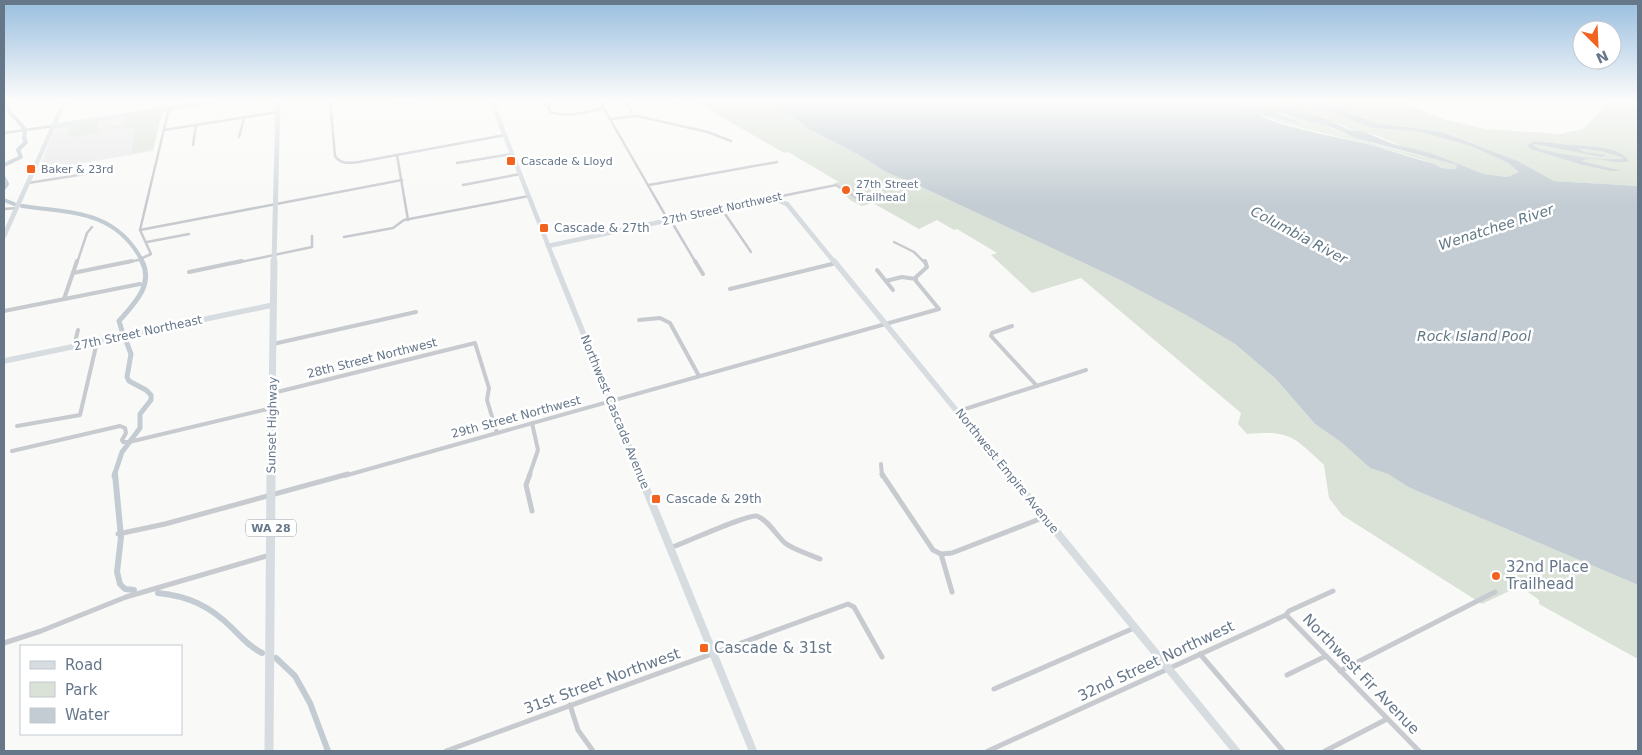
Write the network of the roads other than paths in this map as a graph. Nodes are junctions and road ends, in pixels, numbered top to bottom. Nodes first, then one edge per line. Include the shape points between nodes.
1 (49, 135) edge
2 (163, 135) edge
3 (194, 135) edge
4 (277, 135) edge
5 (333, 135) edge
6 (504, 135) edge
7 (505, 135) edge
8 (619, 135) edge
9 (716, 135) edge
10 (731, 141) dead end
11 (193, 145) dead end
12 (512, 154) junction
13 (397, 155) junction
14 (777, 162) dead end
15 (342, 163) joint
16 (457, 163) dead end
17 (104, 171) dead end
18 (520, 174) junction
19 (402, 180) junction
20 (28, 183) junction
21 (463, 185) dead end
22 (649, 186) junction
23 (529, 196) junction
24 (772, 198) junction
25 (863, 199) dead end
26 (275, 204) junction
27 (17, 208) junction
28 (721, 208) junction
29 (4, 209) edge
30 (408, 220) junction
31 (669, 220) junction
32 (92, 227) dead end
33 (140, 230) junction
34 (189, 234) dead end
35 (4, 236) edge
36 (312, 236) dead end
37 (344, 238) dead end
38 (147, 242) junction
39 (894, 242) dead end
40 (548, 246) junction
41 (751, 252) dead end
42 (274, 255) junction
43 (836, 263) junction
44 (877, 270) dead end
45 (189, 272) dead end
46 (73, 273) junction
47 (703, 274) dead end
48 (916, 279) junction
49 (886, 280) junction
50 (140, 284) dead end
51 (730, 289) dead end
52 (893, 290) dead end
53 (64, 299) junction
54 (272, 305) junction
55 (4, 312) edge
56 (416, 312) dead end
57 (639, 320) dead end
58 (887, 324) junction
59 (1012, 326) dead end
60 (78, 330) dead end
61 (96, 342) junction
62 (273, 344) junction
63 (74, 346) junction
64 (4, 361) edge
65 (1086, 370) dead end
66 (699, 376) junction
67 (1037, 386) junction
68 (272, 393) junction
69 (610, 402) junction
70 (272, 408) junction
71 (959, 411) junction
72 (532, 423) junction
73 (17, 426) dead end
74 (497, 433) junction
75 (12, 450) dead end
76 (881, 464) dead end
77 (271, 496) junction
78 (532, 511) dead end
79 (1045, 517) junction
80 (118, 534) dead end
81 (670, 548) junction
82 (941, 554) junction
83 (271, 555) junction
84 (820, 559) dead end
85 (1333, 591) dead end
86 (952, 592) dead end
87 (1495, 592) dead end
88 (1286, 615) junction
89 (1135, 628) junction
90 (4, 642) edge
91 (713, 653) junction
92 (1200, 654) junction
93 (882, 656) dead end
94 (1326, 656) junction
95 (1169, 669) junction
96 (1340, 671) junction
97 (1287, 675) dead end
98 (994, 689) dead end
99 (570, 706) junction
100 (1387, 719) junction
101 (456, 749) edge
102 (269, 751) edge
103 (446, 751) edge
104 (593, 751) edge
105 (753, 751) edge
106 (988, 751) edge
107 (1236, 751) edge
108 (1283, 751) edge
109 (1325, 751) edge
110 (1419, 751) edge

1 - 20 street
2 - 33 street
3 - 11 street
4 - 26 highway, Sunset Highway / WA 28
5 - 15 street via 335,156
6 - 13 street
7 - 12 street, Northwest Cascade Avenue
8 - 22 street
9 - 10 street
12 - 16 street
12 - 18 street, Northwest Cascade Avenue
13 - 15 street
13 - 19 street
14 - 22 street
17 - 20 street
18 - 21 street
18 - 23 street, Northwest Cascade Avenue
19 - 26 street
19 - 30 street
20 - 27 street
22 - 31 street
23 - 30 street
23 - 40 street, Northwest Cascade Avenue
24 - 25 street, 27th Street Northwest via 838,185 856,199
24 - 28 street, 27th Street Northwest
24 - 43 street, Northwest Empire Avenue via 789,205
26 - 33 street
26 - 42 highway, Sunset Highway / WA 28
27 - 29 street
27 - 35 street
28 - 31 street, 27th Street Northwest
28 - 41 street
30 - 37 street via 392,228
31 - 40 street, 27th Street Northwest
31 - 47 street
32 - 46 street via 86,233
33 - 38 street
34 - 38 street
36 - 42 street via 312,247
38 - 46 street via 151,254 144,258
39 - 48 street via 926,262 927,267
40 - 69 street, Northwest Cascade Avenue
42 - 45 street
42 - 54 highway, Sunset Highway / WA 28
43 - 51 street
43 - 58 street, Northwest Empire Avenue
44 - 49 street
46 - 53 street
48 - 49 street
48 - 58 street, 29th Street Northwest via 939,309
49 - 52 street
50 - 53 street
53 - 55 street
54 - 61 street, 27th Street Northeast
54 - 62 highway, Sunset Highway / WA 28
56 - 62 street
57 - 66 street via 660,318 670,323
58 - 66 street, 29th Street Northwest
58 - 71 street, Northwest Empire Avenue
59 - 67 street via 991,336
60 - 63 street
61 - 63 street, 27th Street Northeast
61 - 73 street via 80,415
62 - 68 highway, Sunset Highway / WA 28
63 - 64 street, 27th Street Northeast
65 - 67 street
66 - 69 street, 29th Street Northwest
67 - 71 street
68 - 70 highway, Sunset Highway / WA 28
68 - 74 street, 28th Street Northwest via 476,344 489,388 487,400
69 - 72 street, 29th Street Northwest
69 - 81 street, Northwest Cascade Avenue
70 - 75 street via 129,442 122,440 125,428 112,426
70 - 77 highway, Sunset Highway / WA 28
71 - 79 street, Northwest Empire Avenue
72 - 74 street, 29th Street Northwest
72 - 78 street via 538,450 526,485
74 - 77 street, 29th Street Northwest
76 - 82 street via 882,476 933,550
77 - 80 street, 29th Street Northwest
77 - 83 highway, Sunset Highway / WA 28
79 - 82 street
79 - 89 street, Northwest Empire Avenue
81 - 84 street via 756,516 786,544
81 - 91 street, Northwest Cascade Avenue
82 - 86 street
83 - 90 street via 126,597 41,632
83 - 102 highway, Sunset Highway / WA 28
85 - 88 street, 32nd Street Northwest
87 - 96 street
88 - 92 street, 32nd Street Northwest
88 - 94 street, Northwest Fir Avenue
89 - 95 street, Northwest Empire Avenue
89 - 98 street
91 - 93 street, 31st Street Northwest via 848,604 854,607
91 - 99 street, 31st Street Northwest
91 - 105 street, Northwest Cascade Avenue
92 - 95 street, 32nd Street Northwest
92 - 108 street
94 - 96 street, Northwest Fir Avenue
94 - 97 street
95 - 106 street, 32nd Street Northwest
95 - 107 street, Northwest Empire Avenue
96 - 100 street, Northwest Fir Avenue
99 - 101 street, 31st Street Northwest
99 - 104 street via 578,730
100 - 109 street
100 - 110 street, Northwest Fir Avenue
101 - 103 street, 31st Street Northwest

